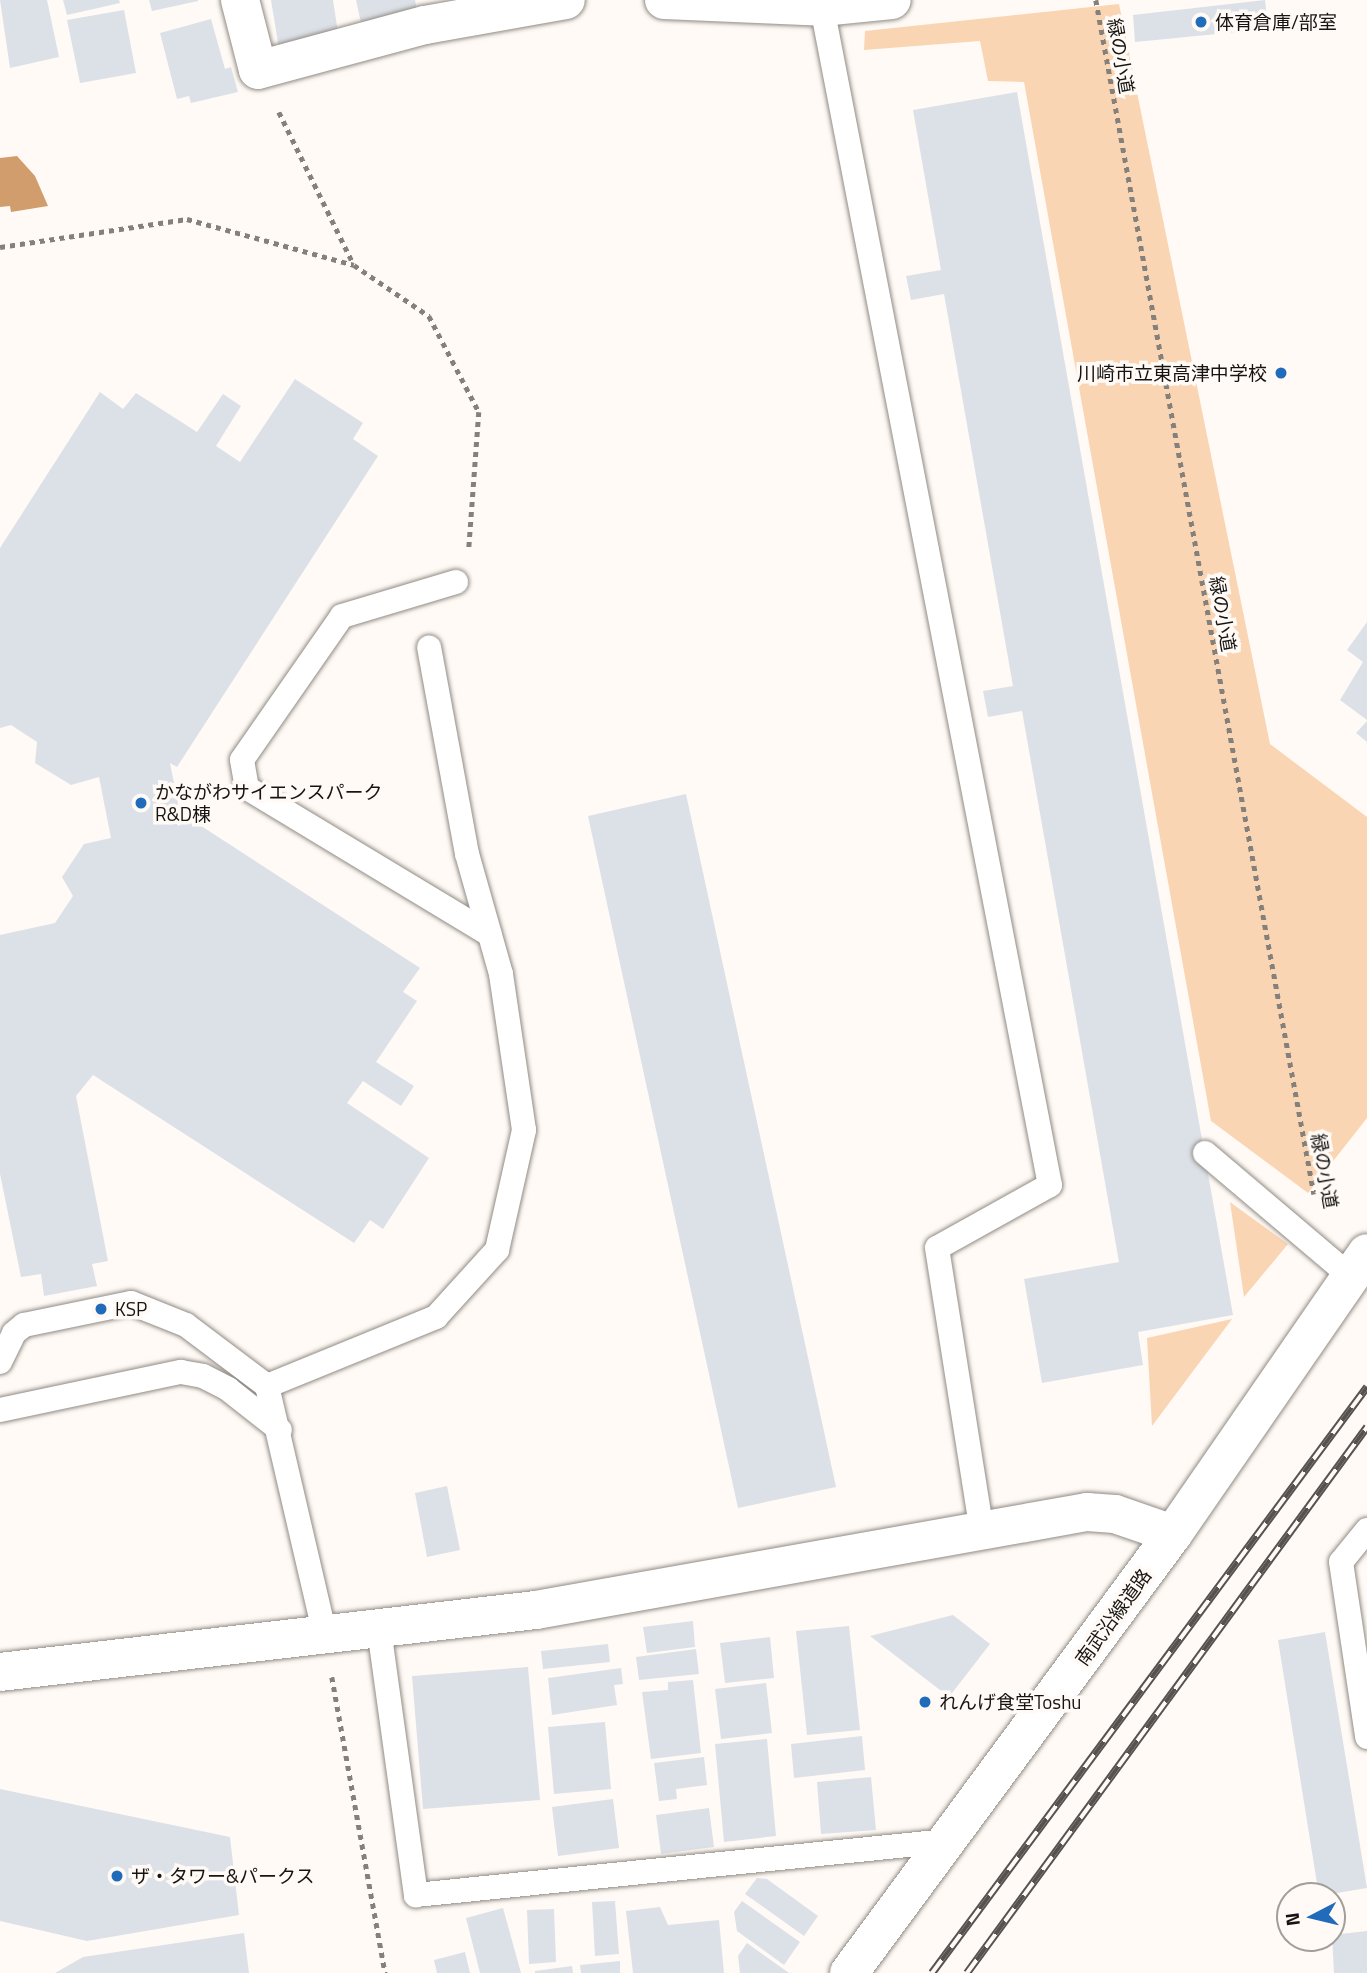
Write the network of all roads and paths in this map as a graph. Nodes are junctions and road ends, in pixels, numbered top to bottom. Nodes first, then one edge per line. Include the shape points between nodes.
1 (240, 0) edge
2 (566, 0) edge
3 (664, 0) edge
4 (892, 0) edge
5 (1096, 0) edge
6 (822, 6) junction
7 (258, 70) junction
8 (0, 247) edge
9 (354, 265) junction
10 (456, 582) joint
11 (429, 647) dead end
12 (489, 934) junction
13 (1205, 1153) dead end
14 (1316, 1205) dead end
15 (1359, 1265) edge
16 (0, 1362) edge
17 (267, 1386) junction
18 (0, 1410) edge
19 (280, 1431) junction
20 (1367, 1530) edge
21 (982, 1531) junction
22 (1173, 1534) junction
23 (379, 1629) junction
24 (325, 1635) junction
25 (0, 1672) edge
26 (1367, 1737) edge
27 (947, 1841) junction
28 (385, 1973) edge
29 (849, 1973) edge

1 - 7 street
2 - 7 street via 425,25
3 - 6 street
4 - 6 street
5 - 14 path, 緑の小道
6 - 21 lane via 1050,1185 937,1248
7 - 9 path
8 - 9 path via 187,219
9 - 10 path via 429,316 479,412 473,538
10 - 12 lane via 342,616 242,760 247,788
11 - 12 lane via 467,854
12 - 17 lane via 501,974 524,1130 497,1250 436,1317
13 - 15 lane
15 - 22 street, 南武沿線道路
16 - 17 lane via 14,1333 24,1325 131,1303 186,1325
17 - 19 lane
18 - 19 lane via 181,1372 228,1388
19 - 24 lane
20 - 26 lane via 1340,1562
21 - 22 street via 1087,1512 1115,1514
21 - 23 street via 536,1610
22 - 27 street, 南武沿線道路
23 - 24 street
23 - 27 lane via 416,1895
24 - 25 street
24 - 28 path
27 - 29 street, 南武沿線道路

